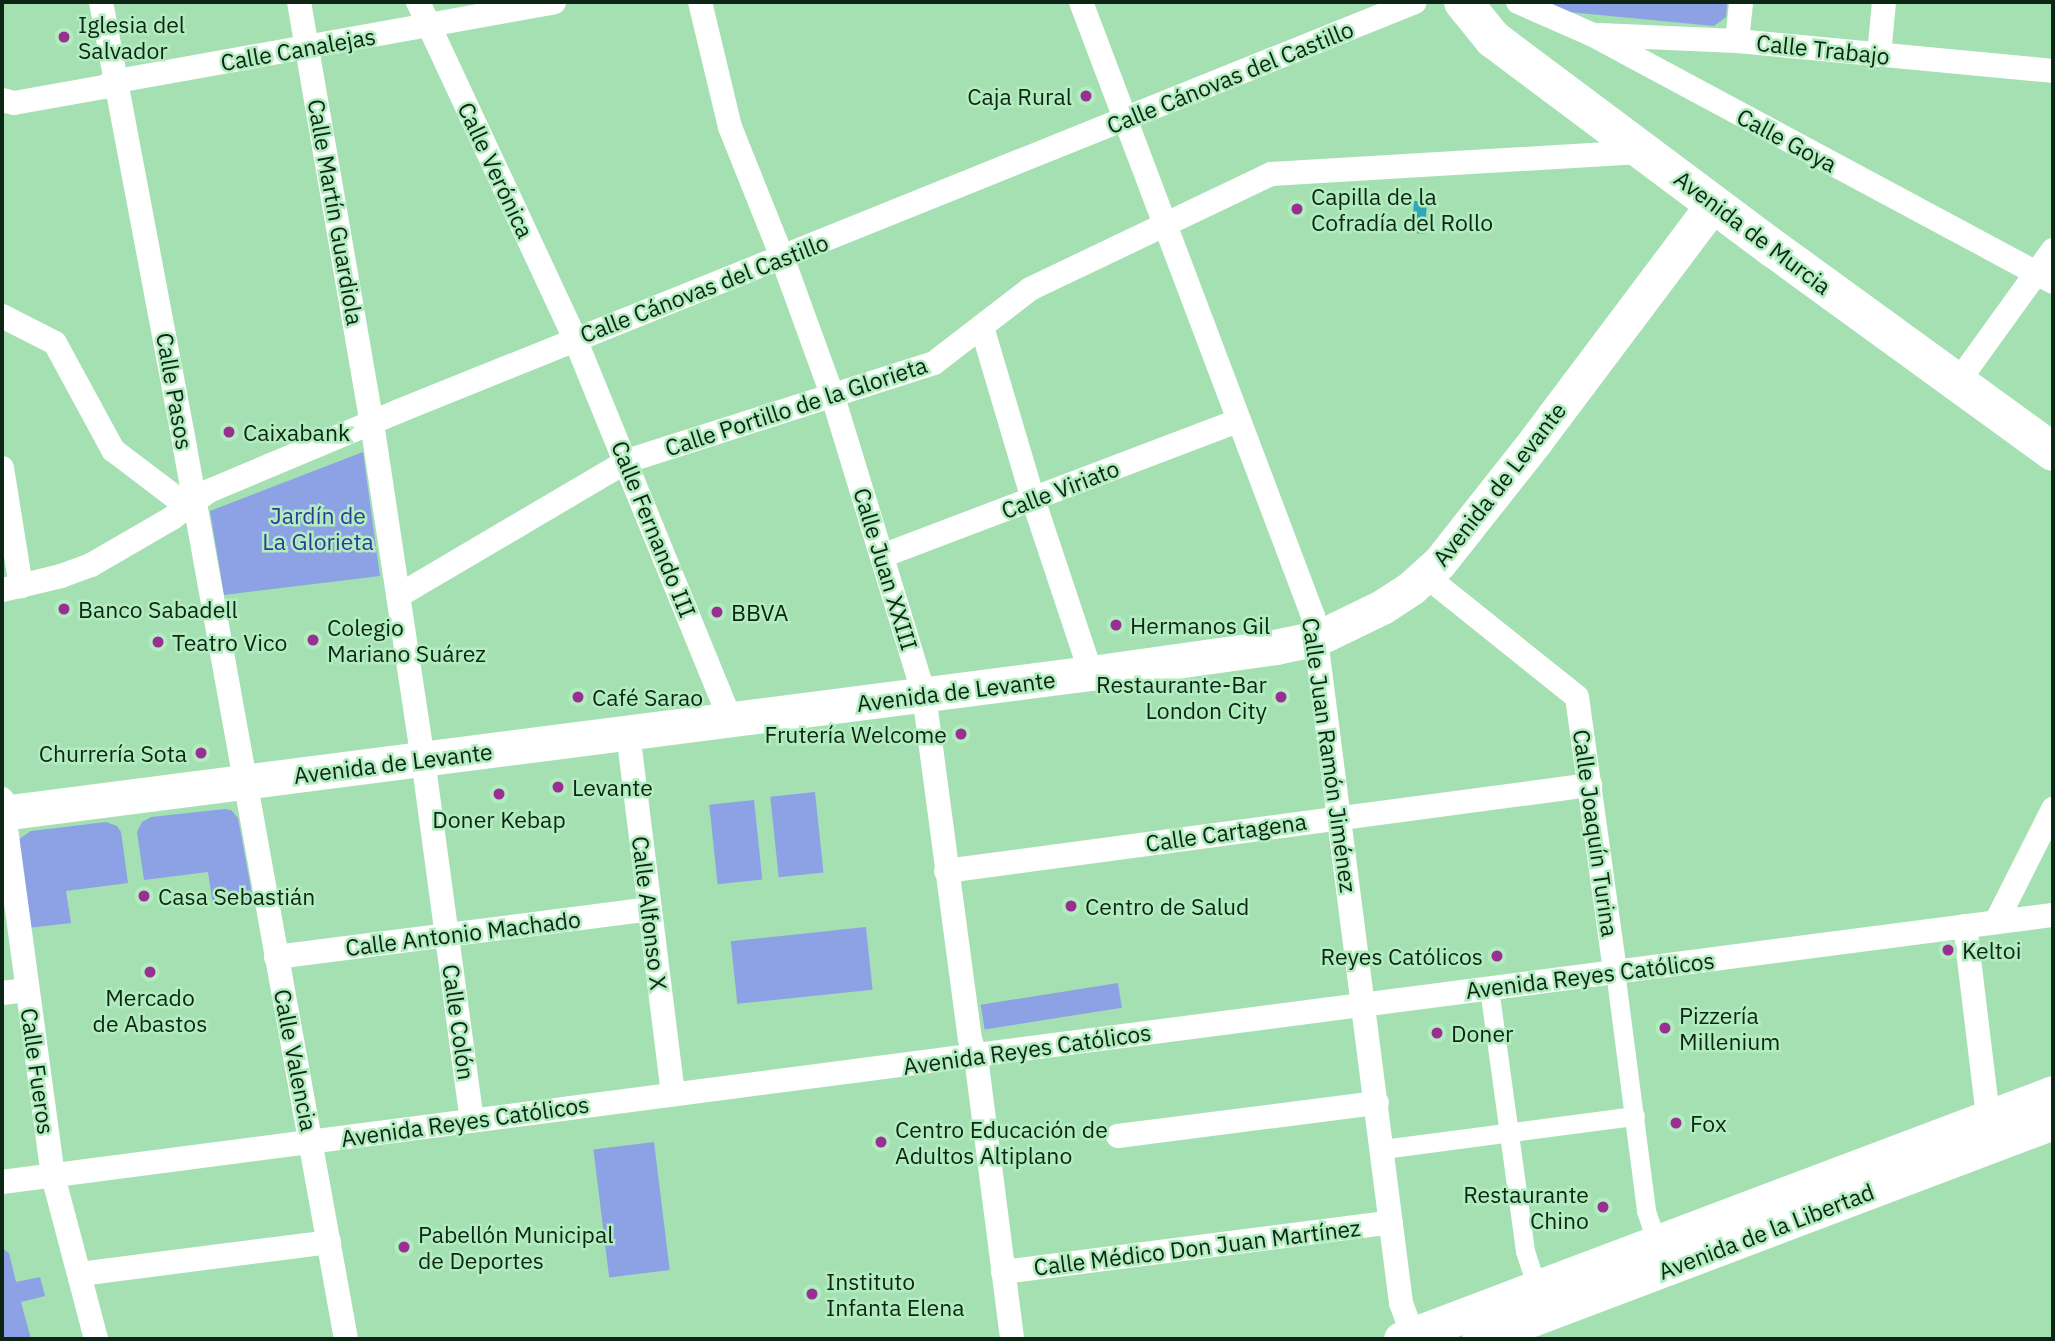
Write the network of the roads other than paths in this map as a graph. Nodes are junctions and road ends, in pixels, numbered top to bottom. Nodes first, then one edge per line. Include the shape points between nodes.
1 (101, 2) edge
2 (299, 2) edge
3 (418, 2) edge
4 (554, 2) edge
5 (700, 2) edge
6 (1080, 2) edge
7 (1415, 2) edge
8 (1463, 2) edge
9 (1518, 2) edge
10 (1741, 2) edge
11 (1884, 2) edge
12 (428, 26) junction
13 (1592, 35) junction
14 (1737, 41) junction
15 (307, 46) junction
16 (1879, 55) junction
17 (2053, 71) edge
18 (117, 81) junction
19 (2, 100) edge
20 (1125, 120) junction
21 (1644, 152) junction
22 (1713, 204) junction
23 (1165, 227) junction
24 (2053, 250) edge
25 (782, 257) junction
26 (2045, 277) edge
27 (2, 316) edge
28 (982, 327) junction
29 (575, 339) junction
30 (1958, 383) junction
31 (833, 397) junction
32 (1238, 421) junction
33 (372, 423) junction
34 (2053, 452) edge
35 (627, 461) junction
36 (2, 468) edge
37 (1033, 499) junction
38 (194, 502) junction
39 (882, 556) junction
40 (1426, 576) junction
41 (12, 588) edge
42 (398, 596) junction
43 (1318, 638) junction
44 (1091, 673) junction
45 (924, 695) junction
46 (730, 719) junction
47 (628, 733) junction
48 (423, 759) junction
49 (244, 782) junction
50 (1590, 785) junction
51 (2, 808) edge
52 (2053, 809) edge
53 (1340, 816) junction
54 (946, 871) junction
55 (649, 909) junction
56 (2053, 915) edge
57 (1996, 922) junction
58 (1965, 926) junction
59 (447, 934) junction
60 (276, 957) junction
61 (1615, 971) junction
62 (1489, 988) junction
63 (26, 990) junction
64 (2, 993) edge
65 (1364, 1003) junction
66 (976, 1057) junction
67 (673, 1093) junction
68 (2053, 1093) edge
69 (1377, 1103) junction
70 (1635, 1116) junction
71 (1988, 1116) junction
72 (472, 1119) junction
73 (2053, 1122) edge
74 (1508, 1132) junction
75 (1118, 1136) dead end
76 (312, 1142) junction
77 (1383, 1149) junction
78 (53, 1176) junction
79 (2, 1182) edge
80 (1391, 1222) junction
81 (329, 1242) junction
82 (1657, 1243) junction
83 (1003, 1272) junction
84 (80, 1274) junction
85 (1537, 1287) junction
86 (1409, 1338) edge
87 (96, 1339) edge
88 (346, 1339) edge
89 (1012, 1339) edge
90 (1479, 1339) edge

1 - 18 street, Calle Pasos
2 - 15 street, Calle Martín Guardiola
3 - 12 street, Calle Verónica
4 - 12 street, Calle Canalejas
5 - 25 street, Calle Juan XXIII via 730,127
6 - 20 street, Calle Juan Ramón Jiménez
7 - 20 street, Calle Cánovas del Castillo
8 - 21 main road, Avenida de Murcia via 1493,39
9 - 13 street, Calle Goya
10 - 14 street
11 - 16 street
12 - 15 street, Calle Canalejas
12 - 29 street, Calle Verónica
13 - 14 street, Calle Trabajo
13 - 26 street, Calle Goya
14 - 16 street, Calle Trabajo
15 - 18 street, Calle Canalejas
15 - 33 street, Calle Martín Guardiola
16 - 17 street, Calle Trabajo
18 - 19 street, Calle Canalejas via 15,103
18 - 38 street, Calle Pasos
20 - 23 street, Calle Juan Ramón Jiménez
20 - 25 street, Calle Cánovas del Castillo
21 - 22 main road, Avenida de Murcia
21 - 23 street, Calle Portillo de la Glorieta via 1271,174
22 - 30 main road, Avenida de Murcia
22 - 40 main road, Avenida de Levante via 1520,462 1452,550
23 - 28 street, Calle Portillo de la Glorieta via 1030,289
23 - 32 street, Calle Juan Ramón Jiménez
24 - 26 street
25 - 29 street, Calle Cánovas del Castillo
25 - 31 street, Calle Juan XXIII
26 - 30 street
27 - 38 street via 55,342 113,450 175,497
28 - 31 street, Calle Portillo de la Glorieta via 933,363
28 - 37 street
29 - 33 street, Calle Cánovas del Castillo
29 - 35 street, Calle Fernando III
30 - 34 main road, Avenida de Murcia
31 - 35 street, Calle Portillo de la Glorieta
31 - 39 street, Calle Juan XXIII
32 - 37 street, Calle Viriato
32 - 43 street, Calle Juan Ramón Jiménez
33 - 38 street, Calle Cánovas del Castillo via 209,491
33 - 42 street, Calle Martín Guardiola
35 - 42 street, Calle Portillo de la Glorieta
35 - 46 street, Calle Fernando III
36 - 41 street
37 - 39 street, Calle Viriato
37 - 44 street
38 - 41 street, Calle Cánovas del Castillo via 91,565
38 - 49 street, Calle Pasos
39 - 45 street, Calle Juan XXIII
40 - 43 main road, Avenida de Levante via 1382,607
40 - 50 street, Calle Joaquín Turina via 1577,698
42 - 48 street, Calle Colón
43 - 44 main road, Avenida de Levante
43 - 53 street, Calle Juan Ramón Jiménez
44 - 45 main road, Avenida de Levante
45 - 46 main road, Avenida de Levante
45 - 54 street, Calle Juan XXIII
46 - 47 main road, Avenida de Levante
47 - 48 main road, Avenida de Levante
47 - 55 street, Calle Alfonso X
48 - 49 main road, Avenida de Levante
48 - 59 street, Calle Colón
49 - 51 main road, Avenida de Levante
49 - 60 street, Calle Valencia
50 - 53 street, Calle Cartagena
50 - 61 street, Calle Joaquín Turina
51 - 63 street, Calle Fueros
52 - 57 street
53 - 54 street, Calle Cartagena
53 - 65 street, Calle Juan Ramón Jiménez
54 - 66 street, Calle Juan XXIII
55 - 59 street, Calle Antonio Machado
55 - 67 street, Calle Alfonso X
56 - 57 street, Avenida Reyes Católicos
57 - 58 street, Avenida Reyes Católicos
58 - 61 street, Avenida Reyes Católicos
58 - 71 street
59 - 60 street, Calle Antonio Machado
59 - 72 street, Calle Colón
60 - 76 street, Calle Valencia
61 - 62 street, Avenida Reyes Católicos
61 - 70 street, Calle Joaquín Turina
62 - 65 street, Avenida Reyes Católicos
62 - 74 street
63 - 64 street
63 - 78 street, Calle Fueros
65 - 66 street, Avenida Reyes Católicos
65 - 69 street, Calle Juan Ramón Jiménez
66 - 67 street, Avenida Reyes Católicos
66 - 83 street, Calle Juan XXIII
67 - 72 street, Avenida Reyes Católicos
68 - 71 main road
69 - 75 street
69 - 77 street, Calle Juan Ramón Jiménez
70 - 74 street
70 - 82 street, Calle Joaquín Turina via 1646,1211
71 - 82 main road
72 - 76 street, Avenida Reyes Católicos
73 - 90 main road, Avenida de la Libertad
74 - 77 street
74 - 85 street via 1525,1251
76 - 78 street, Avenida Reyes Católicos
76 - 81 street, Calle Valencia
77 - 80 street, Calle Juan Ramón Jiménez
78 - 79 street, Avenida Reyes Católicos
78 - 84 street, Calle Fueros
80 - 83 street, Calle Médico Don Juan Martínez
80 - 86 street, Calle Juan Ramón Jiménez
81 - 84 street
81 - 88 street, Calle Valencia
82 - 85 main road
83 - 89 street
84 - 87 street, Calle Fueros
85 - 86 main road

